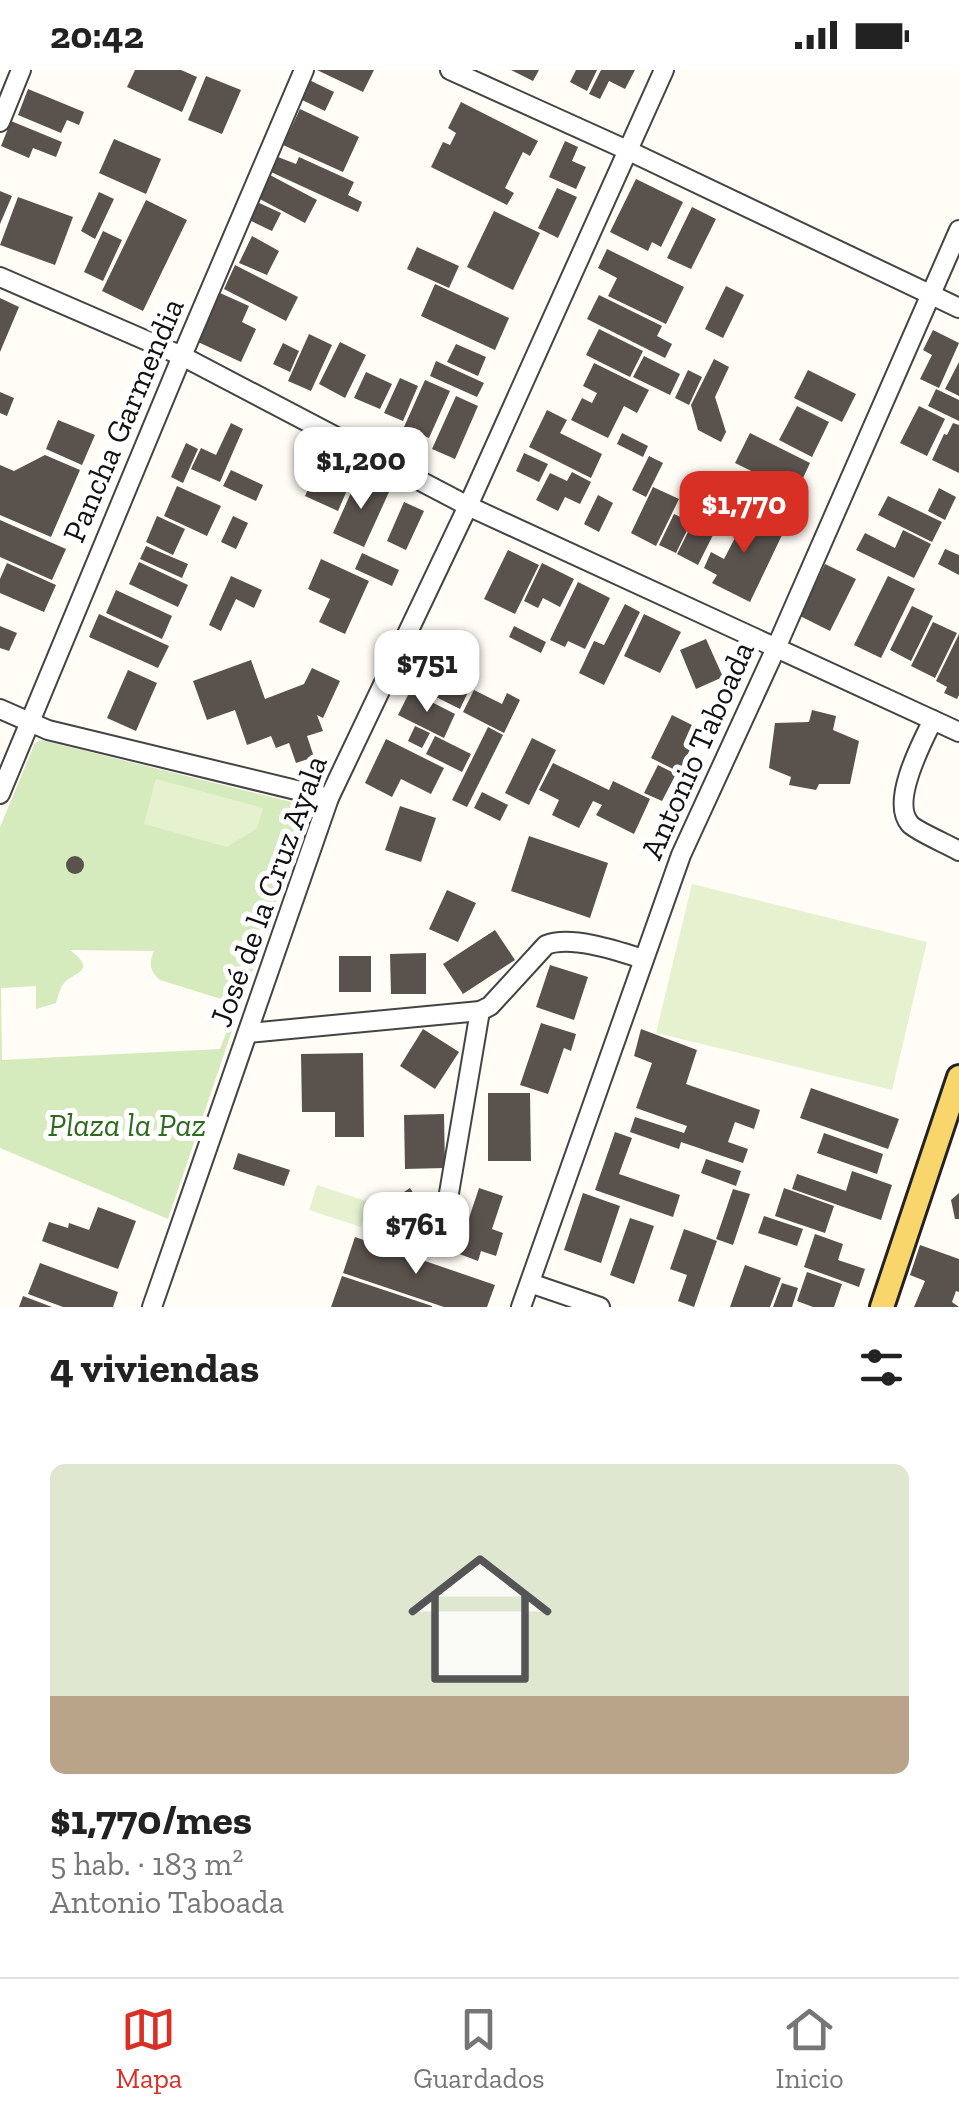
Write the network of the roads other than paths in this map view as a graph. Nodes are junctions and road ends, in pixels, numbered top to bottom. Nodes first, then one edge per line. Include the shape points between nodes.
1 (21, 70) edge
2 (304, 70) edge
3 (450, 70) edge
4 (664, 70) edge
5 (0, 122) edge
6 (628, 150) junction
7 (959, 230) edge
8 (0, 277) edge
9 (930, 294) junction
10 (959, 308) edge
11 (182, 356) junction
12 (468, 506) junction
13 (776, 648) junction
14 (0, 709) edge
15 (933, 720) junction
16 (30, 723) junction
17 (959, 732) edge
18 (0, 794) edge
19 (329, 798) junction
20 (959, 851) edge
21 (644, 959) junction
22 (480, 1012) junction
23 (248, 1034) junction
24 (959, 1077) edge
25 (448, 1199) dead end
26 (530, 1283) junction
27 (152, 1307) edge
28 (521, 1307) edge
29 (600, 1307) edge
30 (882, 1307) edge

1 - 5 street
2 - 11 street, Pancha Garmendia
3 - 6 street
4 - 6 street, José de la Cruz Ayala
6 - 9 street
6 - 12 street, José de la Cruz Ayala
7 - 9 street, Antonio Taboada
8 - 11 street
9 - 10 street
9 - 13 street, Antonio Taboada
11 - 12 street
11 - 16 street, Pancha Garmendia
12 - 13 street
12 - 19 street, José de la Cruz Ayala
13 - 15 street
13 - 21 street, Antonio Taboada via 680,855
14 - 16 street
15 - 17 street
15 - 20 street via 903,790 904,810 910,824
16 - 18 street, Pancha Garmendia
16 - 19 street
19 - 23 street, José de la Cruz Ayala
21 - 22 street via 552,942
21 - 26 street, Antonio Taboada
22 - 23 street
22 - 25 street
23 - 27 street, José de la Cruz Ayala
24 - 30 main road
26 - 28 street, Antonio Taboada
26 - 29 street

